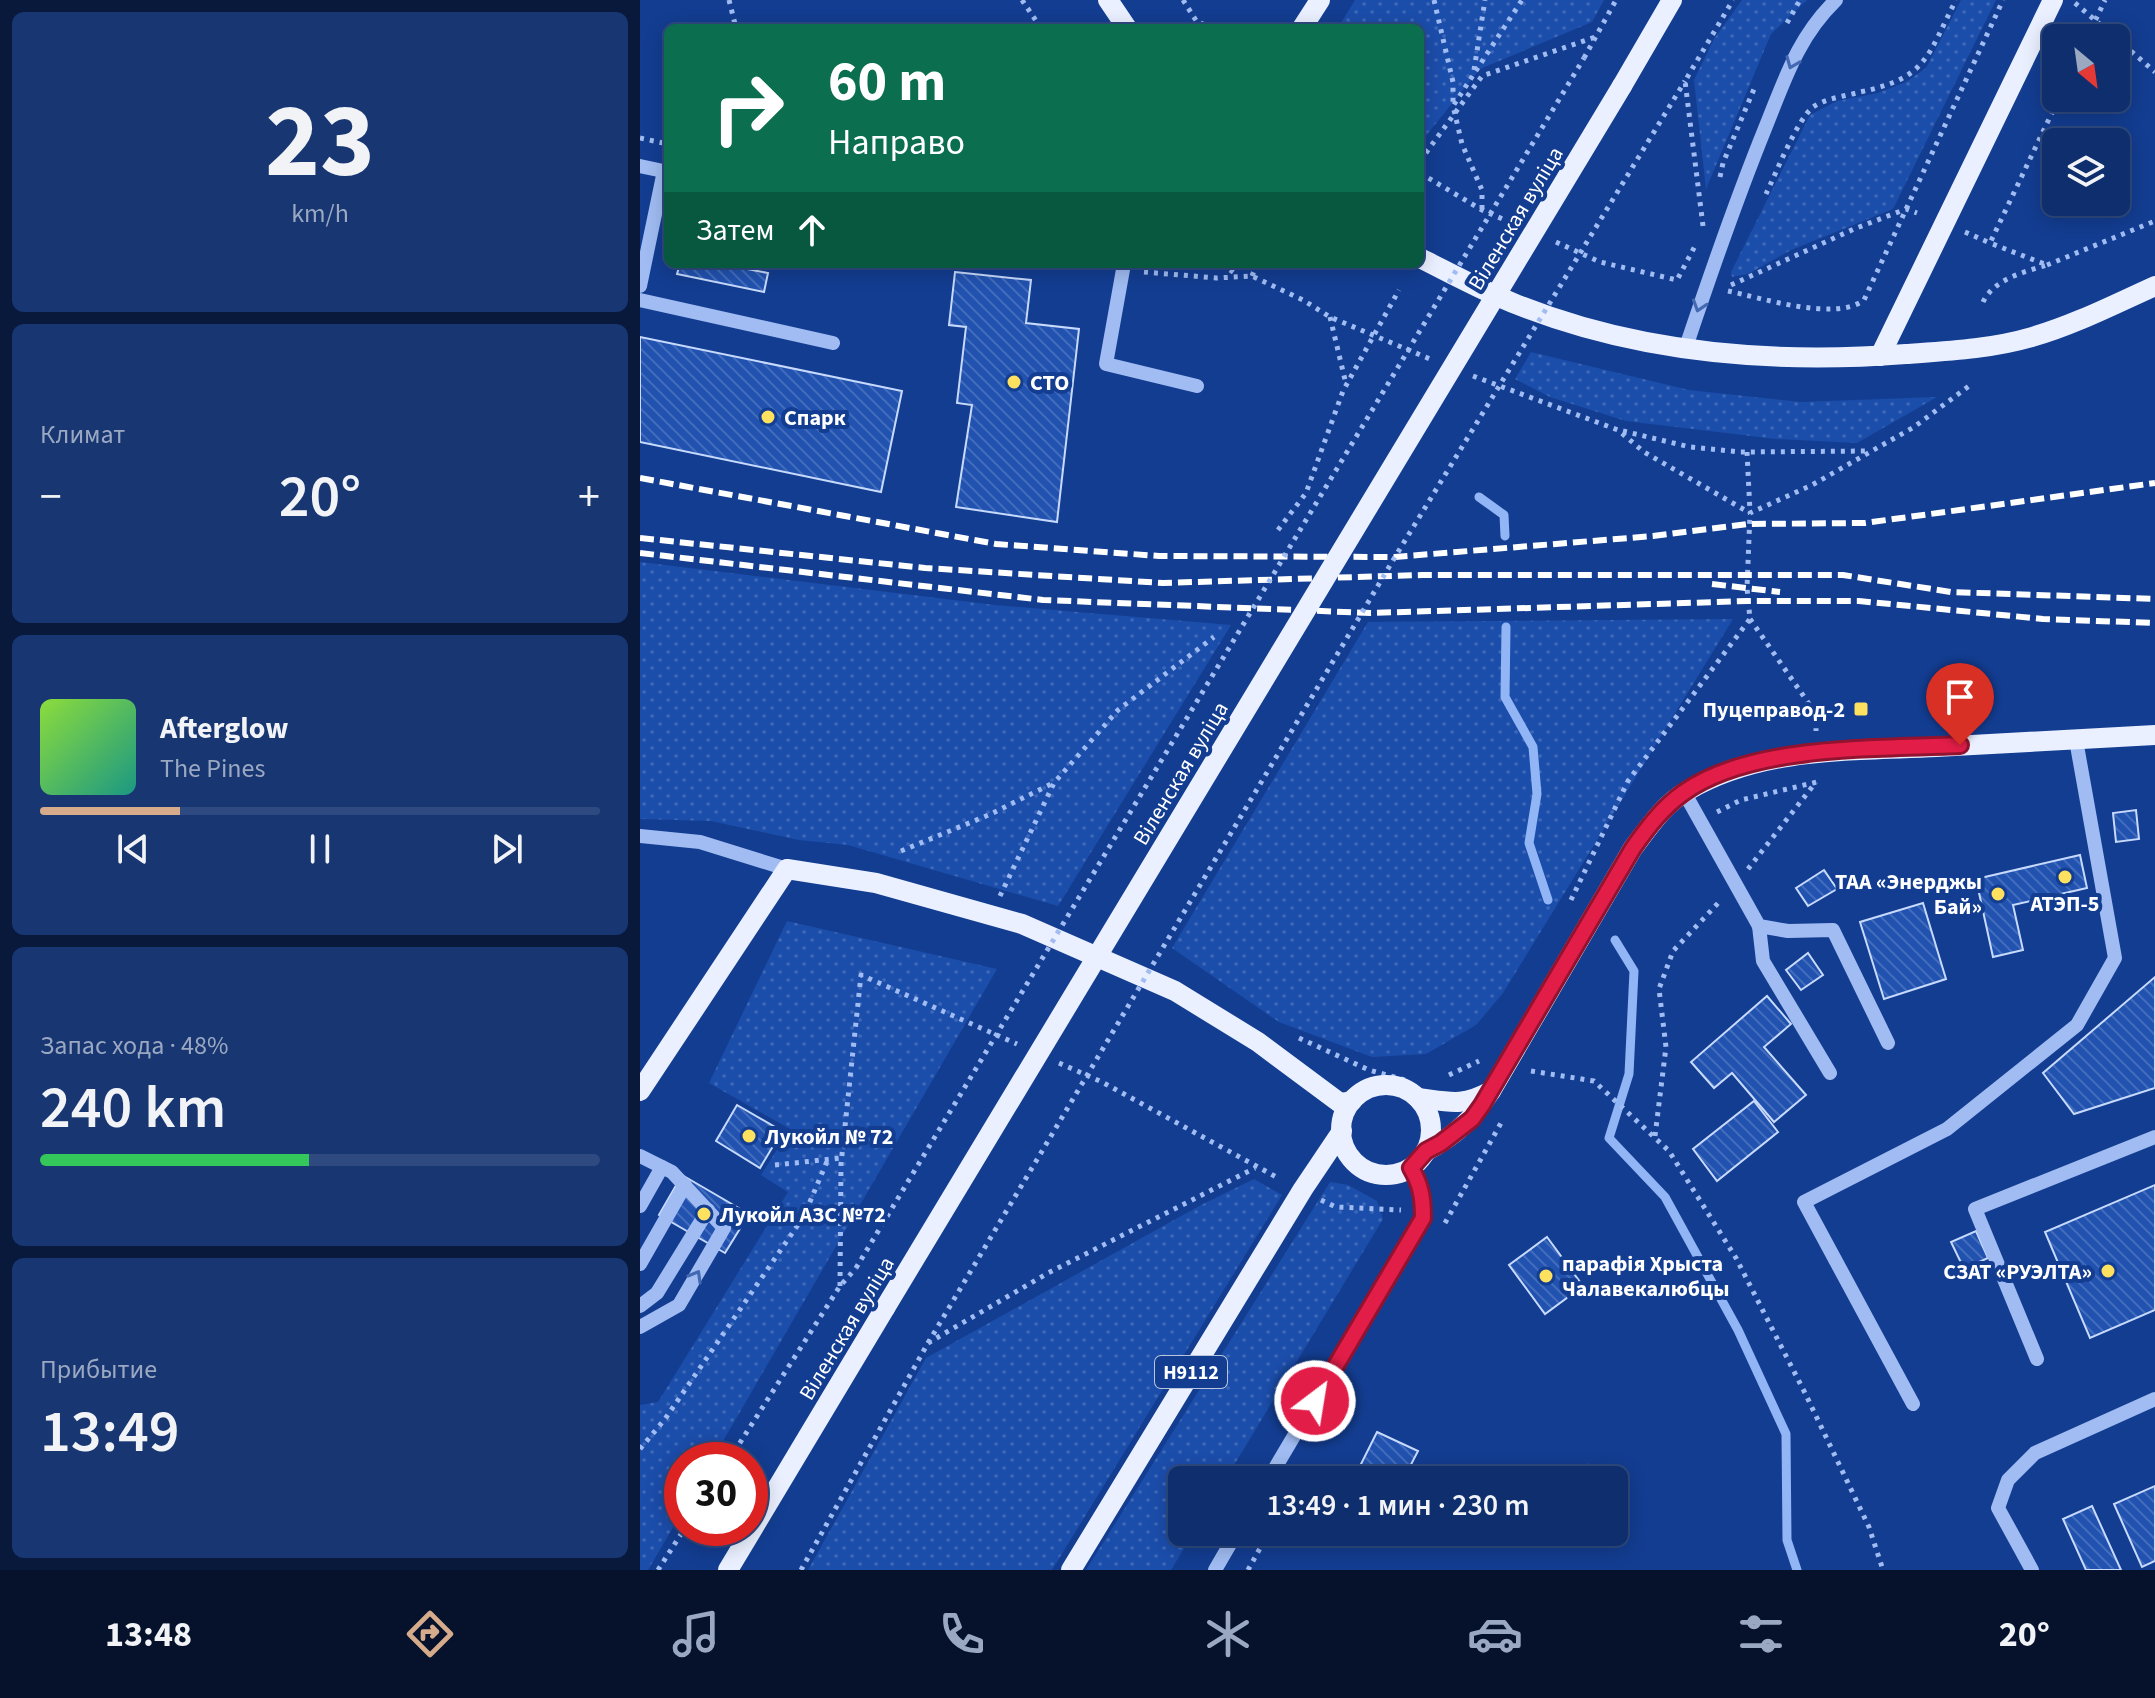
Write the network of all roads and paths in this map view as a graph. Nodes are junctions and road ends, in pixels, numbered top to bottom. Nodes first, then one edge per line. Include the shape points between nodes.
1 (729, 0) edge
2 (1022, 0) edge
3 (1108, 0) edge
4 (1183, 0) edge
5 (1320, 0) edge
6 (1434, 0) edge
7 (1485, 0) edge
8 (1522, 0) edge
9 (1616, 0) edge
10 (1672, 0) edge
11 (1733, 0) edge
12 (1836, 0) edge
13 (1956, 0) edge
14 (2003, 0) edge
15 (2053, 0) edge
16 (2071, 0) edge
17 (2105, 0) edge
18 (2095, 21) junction
19 (1197, 22) junction
20 (735, 24) edge
21 (1038, 24) edge
22 (1124, 24) edge
23 (1194, 24) edge
24 (1203, 24) edge
25 (1305, 24) edge
26 (2094, 24) edge
27 (2099, 24) edge
28 (1598, 36) junction
29 (2130, 50) edge
30 (2155, 72) edge
31 (1473, 75) junction
32 (1685, 81) junction
33 (1453, 106) junction
34 (2052, 112) edge
35 (1455, 114) junction
36 (640, 138) edge
37 (664, 143) edge
38 (1424, 156) edge
39 (1781, 162) dead end
40 (640, 166) edge
41 (664, 172) edge
42 (1424, 175) edge
43 (664, 181) edge
44 (1906, 209) junction
45 (1482, 210) junction
46 (1917, 213) dead end
47 (2155, 221) edge
48 (1522, 227) dead end
49 (1704, 230) dead end
50 (1962, 231) dead end
51 (1548, 238) dead end
52 (1697, 243) dead end
53 (1990, 243) junction
54 (1424, 260) edge
55 (2047, 265) junction
56 (1123, 268) edge
57 (1228, 268) edge
58 (1255, 268) edge
59 (1238, 275) dead end
60 (1252, 276) dead end
61 (1677, 280) junction
62 (1686, 282) dead end
63 (640, 286) edge
64 (2155, 286) edge
65 (1399, 290) dead end
66 (640, 300) edge
67 (1983, 302) dead end
68 (1330, 317) dead end
69 (833, 343) dead end
70 (1685, 350) junction
71 (1880, 356) junction
72 (1346, 385) junction
73 (1197, 386) dead end
74 (1969, 386) dead end
75 (1618, 430) dead end
76 (1871, 451) junction
77 (1747, 452) junction
78 (1750, 513) junction
79 (1278, 530) dead end
80 (1214, 637) dead end
81 (2155, 735) edge
82 (2076, 740) junction
83 (1817, 782) dead end
84 (1054, 783) junction
85 (1684, 792) junction
86 (640, 836) edge
87 (901, 851) dead end
88 (787, 869) junction
89 (1736, 885) junction
90 (1013, 900) dead end
91 (1568, 907) dead end
92 (1053, 914) dead end
93 (1067, 920) dead end
94 (1759, 926) junction
95 (1148, 956) dead end
96 (1162, 961) dead end
97 (1291, 1035) dead end
98 (1888, 1043) dead end
99 (1031, 1050) dead end
100 (1045, 1057) dead end
101 (1482, 1059) dead end
102 (1531, 1071) dead end
103 (1830, 1073) dead end
104 (1445, 1076) dead end
105 (1407, 1080) dead end
106 (640, 1091) edge
107 (1491, 1091) junction
108 (1418, 1098) junction
109 (1346, 1115) junction
110 (1655, 1137) junction
111 (2155, 1137) edge
112 (1426, 1151) junction
113 (640, 1156) edge
114 (841, 1158) junction
115 (828, 1159) junction
116 (1353, 1160) junction
117 (775, 1165) dead end
118 (662, 1167) junction
119 (1256, 1168) junction
120 (1411, 1168) junction
121 (1308, 1182) junction
122 (685, 1185) junction
123 (640, 1206) edge
124 (708, 1210) junction
125 (1423, 1218) junction
126 (1443, 1227) dead end
127 (640, 1264) edge
128 (840, 1286) junction
129 (640, 1306) edge
130 (640, 1327) edge
131 (928, 1343) junction
132 (2037, 1359) dead end
133 (2155, 1399) edge
134 (1913, 1404) dead end
135 (740, 1442) edge
136 (640, 1449) edge
137 (1276, 1466) edge
138 (673, 1546) edge
139 (1229, 1546) edge
140 (1261, 1546) edge
141 (734, 1564) edge
142 (658, 1570) edge
143 (719, 1570) edge
144 (801, 1570) edge
145 (1071, 1570) edge
146 (1215, 1570) edge
147 (1248, 1570) edge
148 (1883, 1570) edge
149 (2032, 1570) edge

1 - 20 path
2 - 21 path
3 - 22 main road
4 - 19 path
5 - 25 main road
6 - 33 path via 1453,82
7 - 31 path
8 - 31 path
9 - 28 path
10 - 141 main road, Віленская вуліца, bridge
11 - 32 path
12 -> 70 street via 1800,44 1755,152
13 - 39 path via 1922,65 1884,87 1814,107
14 - 44 path
15 - 71 main road
16 - 18 path
17 - 18 path
18 - 26 path
18 - 27 path
19 - 23 path
19 - 24 path
28 - 35 path via 1482,76
28 - 128 path, bridge via 856,1268
29 - 30 path
31 - 33 path
32 - 49 path
32 - 131 path, bridge
33 - 35 path
34 - 53 path
35 - 38 path
35 - 45 path via 1482,190
36 - 37 path
40 - 41 street
42 - 45 path
43 - 63 street
44 - 44 path via 1864,300 1856,305 1838,309 1787,304 1721,289
44 - 46 path
45 - 48 path
47 - 55 path
50 - 53 path
51 - 61 path via 1600,262
52 - 61 path
53 - 55 path
54 - 70 main road via 1518,305 1609,335
55 - 67 path via 2012,277
56 - 73 street via 1106,364
57 - 59 path
58 - 60 path
61 - 62 path
64 - 71 main road via 2033,337 1997,346
65 - 72 path
66 - 69 street
68 - 72 path
70 - 71 main road via 1782,357
72 - 79 path via 1306,493
74 - 76 path
75 - 77 path via 1690,447
76 - 77 path
76 - 78 path
77 - 78 path
78 - 91 path via 1750,619 1628,781
80 - 84 path via 1118,710
81 - 82 main road
82 - 85 main road via 1815,753 1749,764
82 - 134 street via 2115,958 2077,1025 1947,1129 1804,1202
83 - 89 path
84 - 87 path
84 - 90 path via 999,896
85 - 89 street
85 - 107 main road via 1633,848
86 - 88 street via 700,842
88 - 106 main road
88 - 109 main road via 876,883 1022,924 1175,991 1258,1042 1340,1103
89 - 94 street
89 - 110 path via 1673,951 1659,989 1666,1047
92 - 93 path
94 - 98 street via 1833,930
94 - 103 street via 1763,961
95 - 96 path
97 - 105 path via 1369,1070
99 - 114 path via 861,975
100 - 119 path via 1102,1082
101 - 104 path
102 - 110 path via 1594,1081
107 - 108 main road via 1472,1102
107 - 112 main road via 1472,1119
108 - 109 main road via 1388,1085 1374,1087
108 - 112 main road via 1432,1129
109 - 116 main road via 1345,1147
109 - 121 main road, Н9112
110 - 148 path via 1736,1258 1869,1527
111 - 132 street via 1975,1209
112 - 120 main road
113 - 118 street
114 - 115 path
114 - 128 path
115 - 117 path
115 - 136 path via 804,1216
116 - 120 main road via 1378,1174
116 - 121 main road via 1324,1164
118 - 122 street
118 - 123 street
119 - 121 path
119 - 131 path via 1048,1273
120 - 125 street via 1420,1182
121 - 125 path via 1336,1207 1404,1210
121 - 145 main road, Н9112
122 - 124 street
122 - 127 street
124 - 129 street via 657,1293
130 -> 124 street via 679,1305 724,1228
125 - 126 path
125 - 137 street
128 - 135 path
131 - 144 path
133 - 149 street via 2035,1453 2008,1480 1998,1508
138 - 142 path
139 - 146 street
140 - 147 path
141 - 143 main road, Віленская вуліца

